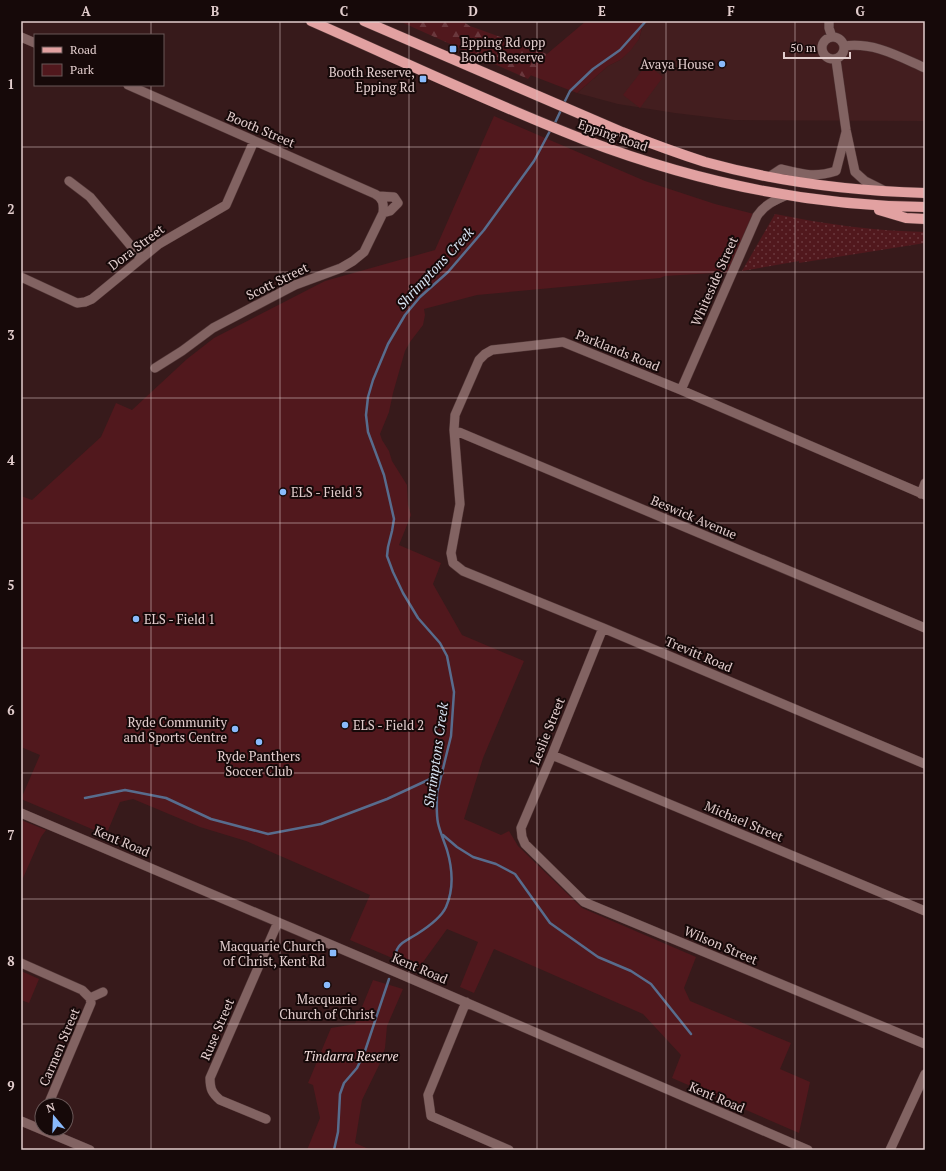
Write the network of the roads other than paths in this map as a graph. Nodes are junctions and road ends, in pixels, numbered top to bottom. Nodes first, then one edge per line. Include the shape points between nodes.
1 (311, 21) edge
2 (364, 21) edge
3 (829, 21) edge
4 (21, 37) edge
5 (832, 37) junction
6 (34, 43) edge
7 (844, 46) junction
8 (836, 60) junction
9 (925, 68) edge
10 (130, 86) edge
11 (846, 130) junction
12 (254, 141) junction
13 (769, 177) junction
14 (69, 181) dead end
15 (886, 192) junction
16 (925, 193) edge
17 (787, 195) junction
18 (380, 198) junction
19 (866, 205) junction
20 (925, 207) edge
21 (383, 213) junction
22 (925, 219) edge
23 (141, 258) junction
24 (21, 277) edge
25 (155, 368) dead end
26 (681, 390) junction
27 (454, 430) junction
28 (925, 483) edge
29 (923, 494) edge
30 (463, 571) joint
31 (603, 628) junction
32 (925, 628) edge
33 (552, 755) junction
34 (925, 764) edge
35 (21, 813) edge
36 (525, 844) joint
37 (925, 911) edge
38 (278, 922) junction
39 (21, 963) edge
40 (103, 992) dead end
41 (90, 998) junction
42 (466, 1002) junction
43 (925, 1044) edge
44 (925, 1074) edge
45 (51, 1097) edge
46 (266, 1119) dead end
47 (21, 1120) edge
48 (34, 1123) edge
49 (65, 1137) edge
50 (90, 1150) edge
51 (509, 1150) edge
52 (808, 1150) edge
53 (890, 1150) edge

1 - 17 main road, Epping Road via 586,140 675,169
2 - 13 main road, Epping Road via 543,99 664,148 706,162
3 - 5 street
4 - 6 street
5 - 7 street via 841,41
5 - 8 street via 824,42 822,50
7 - 8 street via 843,53
7 - 9 street via 854,44 885,50
8 - 11 street
10 - 12 street, Booth Street
11 - 13 street via 836,170 823,175 803,174 781,168
11 - 15 street via 855,172 865,181
12 - 18 street, Booth Street
12 - 23 street, Dora Street via 226,205 159,244
13 - 15 main road, Epping Road via 815,185
14 - 23 street via 90,196
15 - 16 main road, Epping Road
17 - 19 main road, Epping Road
17 - 26 street, Whiteside Street via 760,212
18 - 21 street via 384,206
18 - 21 street, Booth Street via 394,197 398,203 390,211
19 - 20 main road, Epping Road
19 - 22 main road via 906,218
21 - 25 street, Scott Street via 364,252 353,261 295,285 213,328
23 - 24 street, Dora Street via 85,302 76,303
26 - 27 street, Parklands Road via 563,342 492,350 479,360 456,415
26 - 29 street, Parklands Road
27 - 30 street, Parklands Road via 460,504 451,553 453,563
27 - 32 street, Beswick Avenue
28 - 29 street
30 - 31 street, Trevitt Road
31 - 33 street, Leslie Street
31 - 34 street, Trevitt Road
33 - 36 street, Leslie Street via 521,828
33 - 37 street, Michael Street
35 - 38 street, Kent Road
36 - 43 street, Wilson Street via 584,902
38 - 42 street, Kent Road
38 - 46 street, Ruse Street via 210,1078 210,1088 220,1100
39 - 41 street, Carmen Street via 82,990
40 - 41 street, Carmen Street
41 - 45 street, Carmen Street via 90,1008
42 - 51 street via 428,1095 431,1116
42 - 52 street, Kent Road
44 - 53 street
47 - 48 street
49 - 50 street

